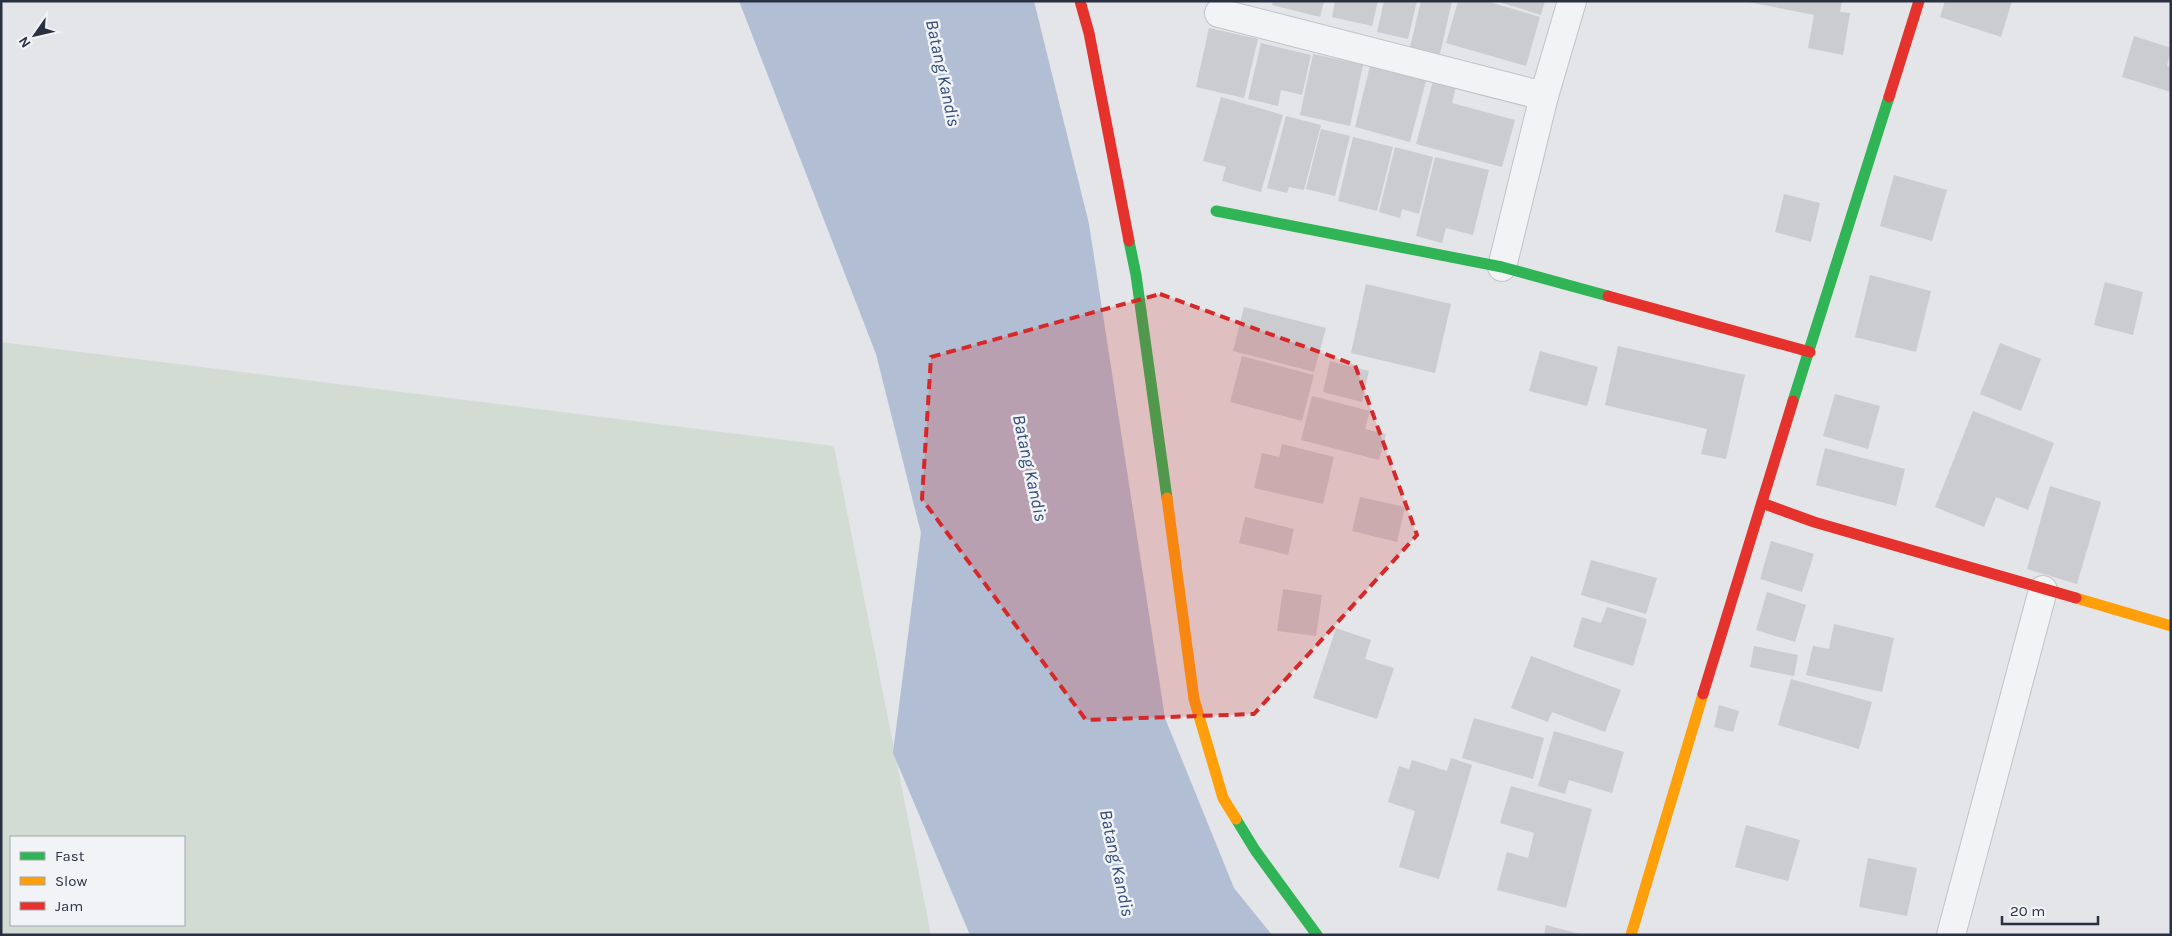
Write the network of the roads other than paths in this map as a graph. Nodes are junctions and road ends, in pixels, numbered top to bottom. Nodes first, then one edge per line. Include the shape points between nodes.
1 (1080, 1) edge
2 (1572, 1) edge
3 (1919, 1) edge
4 (1218, 13) dead end
5 (1544, 96) junction
6 (1216, 211) dead end
7 (1502, 267) junction
8 (1810, 352) junction
9 (1762, 503) junction
10 (2043, 590) junction
11 (2171, 626) edge
12 (1317, 935) edge
13 (1631, 935) edge
14 (1951, 935) edge

1 - 12 street via 1136,275 1194,699 1223,798 1255,850
2 - 5 street
3 - 8 street
4 - 5 street
5 - 7 street
6 - 7 street
7 - 8 street
8 - 9 street
9 - 10 street via 1814,522
9 - 13 street
10 - 11 street
10 - 14 street

